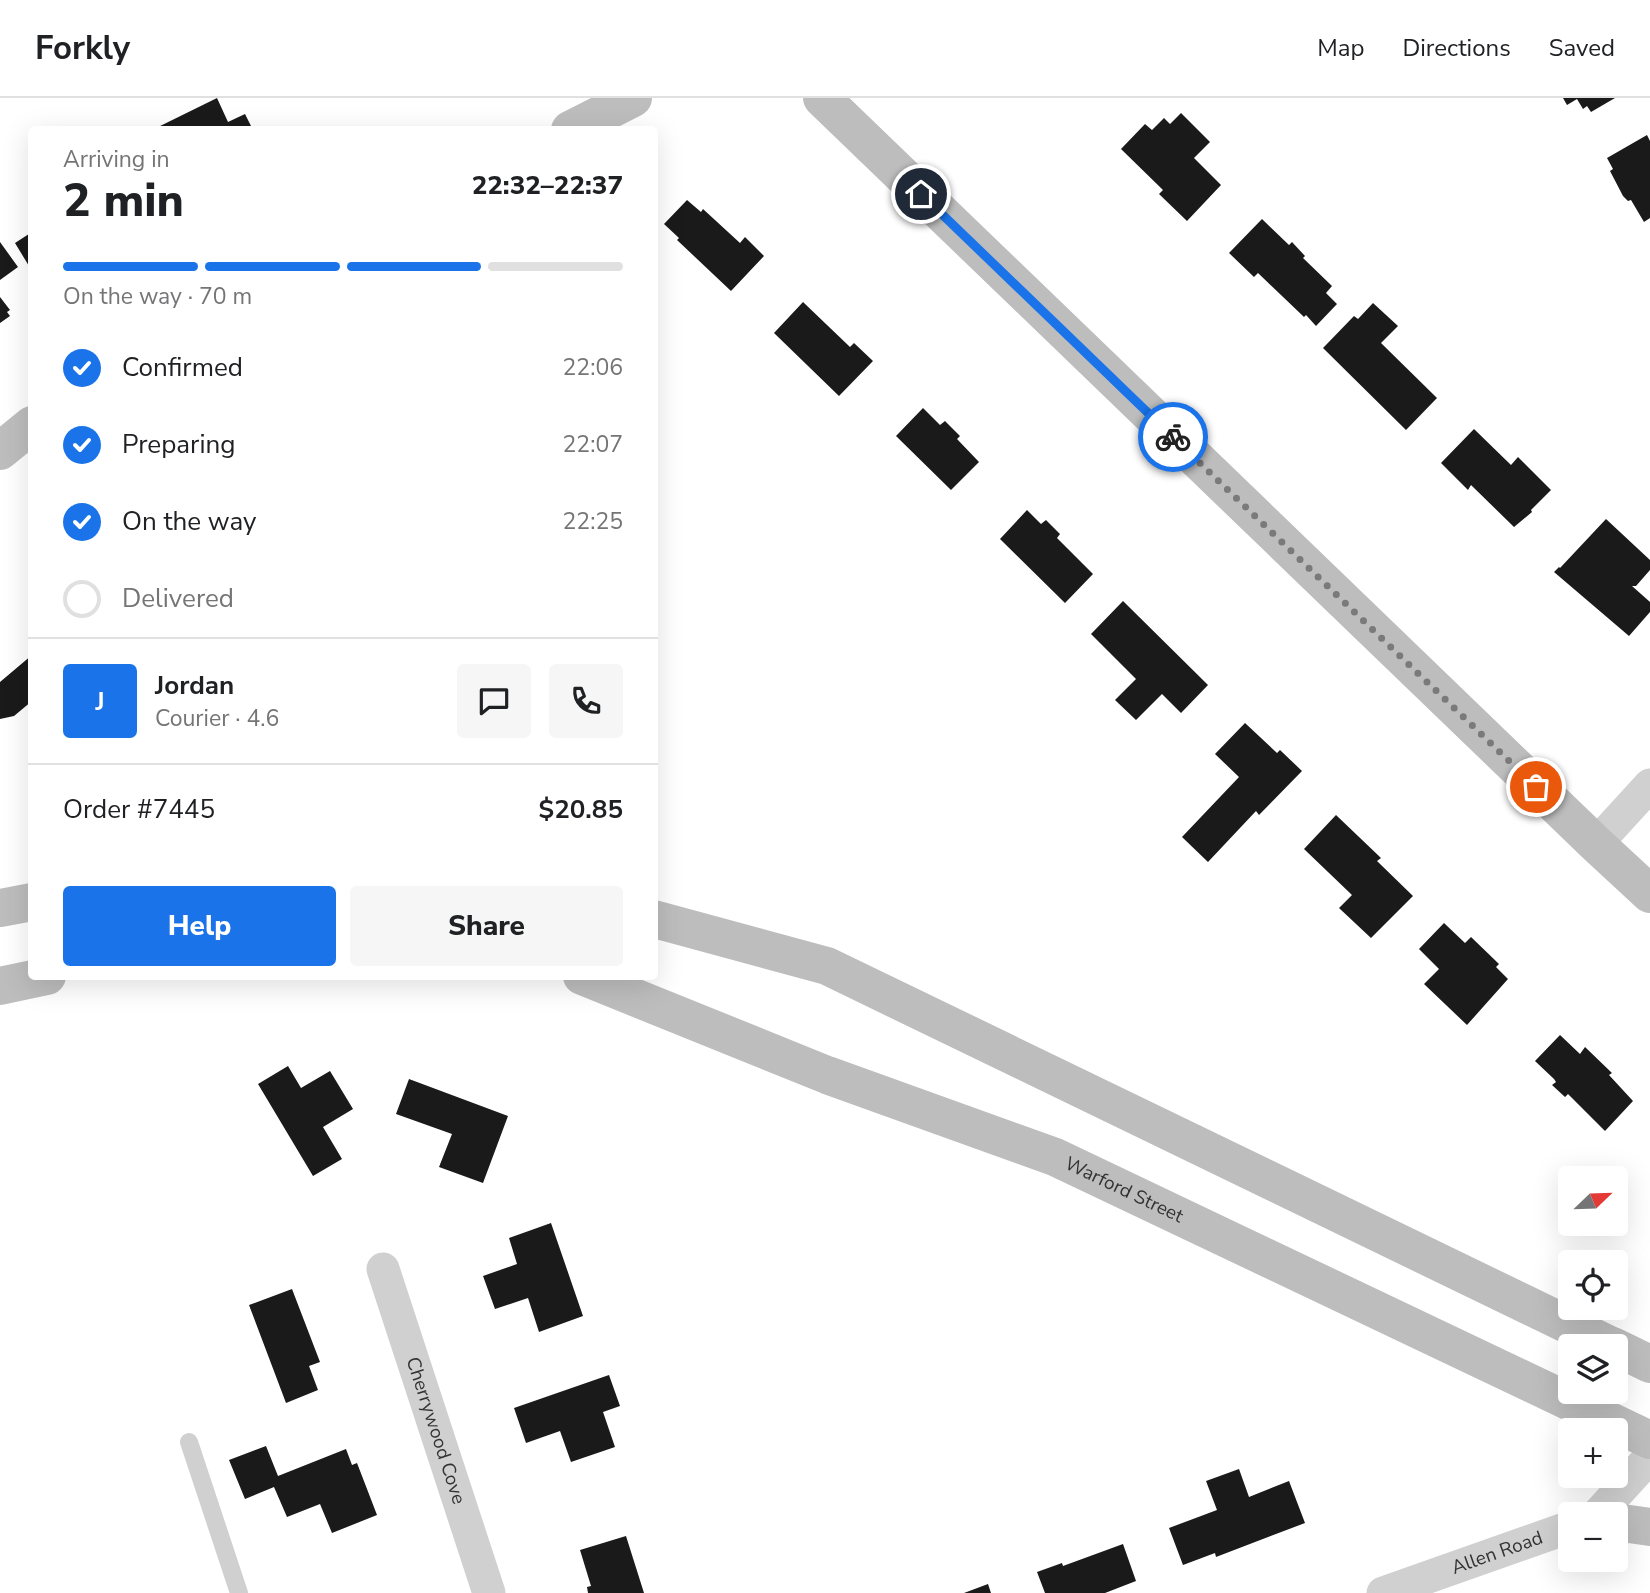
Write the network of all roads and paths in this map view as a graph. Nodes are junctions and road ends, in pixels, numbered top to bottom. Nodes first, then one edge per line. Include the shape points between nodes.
1 (633, 98) edge
2 (822, 98) edge
3 (578, 126) edge
4 (28, 428) edge
5 (0, 452) edge
6 (1650, 785) edge
7 (1596, 844) junction
8 (1650, 894) edge
9 (28, 903) edge
10 (0, 908) edge
11 (658, 920) edge
12 (28, 980) edge
13 (592, 980) edge
14 (0, 986) edge
15 (383, 1269) dead end
16 (1586, 1334) edge
17 (1628, 1354) edge
18 (1650, 1364) edge
19 (1650, 1440) edge
20 (190, 1442) dead end
21 (1650, 1457) edge
22 (1609, 1502) edge
23 (1628, 1524) edge
24 (1650, 1527) edge
25 (1558, 1531) edge
26 (239, 1593) edge
27 (489, 1593) edge
28 (1383, 1593) edge

1 - 3 main road
2 - 7 main road
4 - 5 main road
6 - 7 street
7 - 8 main road
9 - 10 main road
11 - 16 main road via 827,966
12 - 14 main road
13 - 19 main road, Warford Street via 827,1074 1055,1157
15 - 27 street, Cherrywood Cove
17 - 18 main road
20 - 26 lane
21 - 22 street
23 - 24 main road
25 - 28 street, Allen Road

